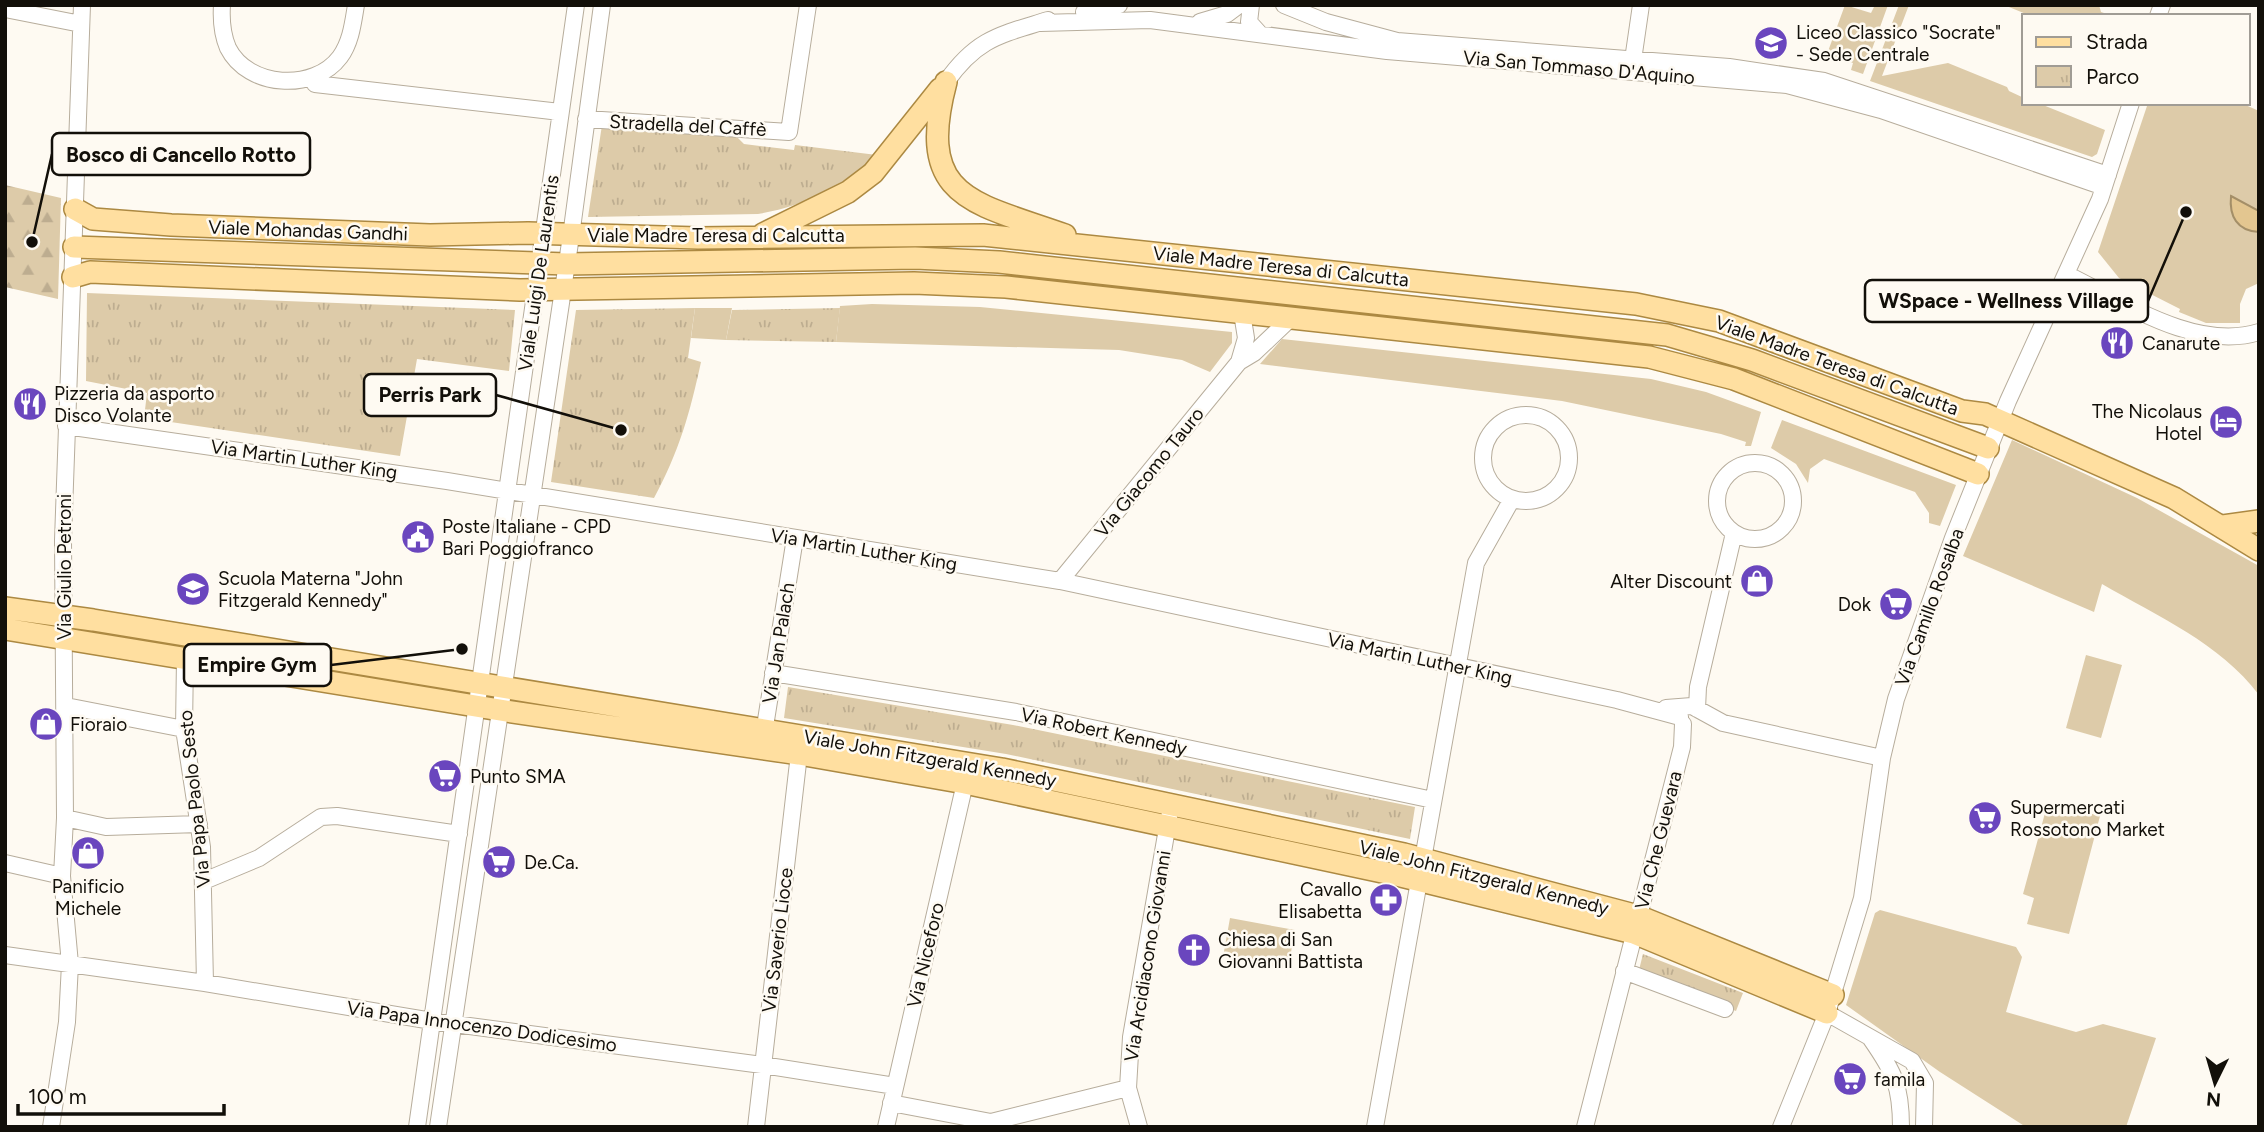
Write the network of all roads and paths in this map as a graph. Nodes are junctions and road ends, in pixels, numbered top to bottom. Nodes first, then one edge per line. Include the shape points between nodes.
1 (82, 5) edge
2 (222, 5) edge
3 (356, 5) edge
4 (576, 5) edge
5 (602, 5) edge
6 (808, 5) edge
7 (1119, 5) edge
8 (1200, 5) edge
9 (1239, 5) edge
10 (1251, 5) edge
11 (1641, 5) edge
12 (1284, 6) edge
13 (5, 9) edge
14 (1214, 19) junction
15 (1040, 23) junction
16 (81, 24) junction
17 (1187, 24) junction
18 (1228, 29) junction
19 (1259, 33) junction
20 (1633, 60) junction
21 (946, 82) junction
22 (315, 84) dead end
23 (2130, 105) edge
24 (561, 112) junction
25 (586, 119) junction
26 (2067, 167) junction
27 (2106, 181) junction
28 (75, 209) junction
29 (170, 225) junction
30 (543, 235) junction
31 (571, 236) junction
32 (698, 237) junction
33 (757, 237) junction
34 (1094, 246) junction
35 (74, 247) junction
36 (196, 251) junction
37 (402, 258) junction
38 (685, 262) junction
39 (540, 263) junction
40 (567, 264) junction
41 (2066, 274) junction
42 (73, 277) junction
43 (386, 282) junction
44 (563, 289) junction
45 (535, 290) junction
46 (1242, 313) junction
47 (1291, 318) junction
48 (2259, 332) edge
49 (1238, 362) junction
50 (1861, 400) junction
51 (1825, 416) junction
52 (2000, 419) junction
53 (66, 426) junction
54 (1988, 448) junction
55 (1978, 474) junction
56 (506, 491) junction
57 (532, 496) junction
58 (1512, 499) junction
59 (2259, 522) edge
60 (2223, 526) junction
61 (1734, 533) junction
62 (795, 538) junction
63 (2259, 550) edge
64 (1060, 581) junction
65 (5, 608) edge
66 (63, 615) junction
67 (5, 629) edge
68 (64, 637) junction
69 (185, 658) junction
70 (1457, 667) junction
71 (773, 673) junction
72 (479, 683) junction
73 (505, 687) junction
74 (66, 706) junction
75 (478, 706) junction
76 (500, 710) junction
77 (1690, 716) junction
78 (184, 729) junction
79 (763, 739) junction
80 (799, 754) junction
81 (1882, 758) junction
82 (965, 783) junction
83 (1433, 800) junction
84 (1171, 804) junction
85 (65, 818) junction
86 (199, 824) junction
87 (1167, 826) junction
88 (459, 834) junction
89 (5, 863) edge
90 (1421, 870) junction
91 (62, 876) junction
92 (204, 881) junction
93 (1636, 925) junction
94 (5, 955) edge
95 (70, 964) junction
96 (1624, 971) junction
97 (205, 983) junction
98 (1830, 1004) junction
99 (1725, 1009) dead end
100 (432, 1021) junction
101 (453, 1024) junction
102 (1871, 1039) junction
103 (762, 1065) junction
104 (895, 1086) junction
105 (1128, 1088) junction
106 (891, 1103) junction
107 (992, 1125) edge
108 (51, 1127) edge
109 (417, 1127) edge
110 (438, 1127) edge
111 (757, 1127) edge
112 (886, 1127) edge
113 (1139, 1127) edge
114 (1375, 1127) edge
115 (1585, 1127) edge
116 (1781, 1127) edge
117 (1901, 1127) edge
118 (1924, 1127) edge

1 - 16 street, Via Giulio Petroni
2 - 3 street via 223,34 240,63 257,74 292,81 324,72 339,58 352,31
4 - 24 street, Viale Luigi De Laurentis
5 - 25 street, Viale Luigi De Laurentis
6 - 25 street, Stradella del Caffè via 789,132
7 - 15 street
8 - 14 street
9 - 14 street
10 - 19 street via 1249,22
11 - 20 street
12 - 20 street, Via San Tommaso D'Aquino via 1397,41
13 - 16 street
14 - 17 street
14 - 18 street
15 - 17 street, Via San Tommaso D'Aquino via 1126,19
15 - 21 street via 981,43
16 - 28 street, Via Giulio Petroni
17 - 18 street, Via San Tommaso D'Aquino
18 - 19 street, Via San Tommaso D'Aquino
19 - 26 street, Via San Tommaso D'Aquino via 1387,51 1787,85
20 - 26 street, Via San Tommaso D'Aquino via 1729,67 1824,81
21 - 33 main road via 873,173 848,192
21 - 34 main road via 936,142 951,183 997,214
22 - 24 street
23 - 27 street, Via Camillo Rosalba
24 - 30 street, Viale Luigi De Laurentis
25 - 31 street, Viale Luigi De Laurentis
26 - 27 street, Via San Tommaso D'Aquino
27 - 41 street, Via Camillo Rosalba
28 - 29 main road, Viale Mohandas Gandhi via 93,219
28 - 35 street, Via Giulio Petroni
29 - 30 main road, Viale Mohandas Gandhi
29 - 36 main road
30 - 31 main road, Viale Madre Teresa di Calcutta
30 - 39 street, Viale Luigi De Laurentis
31 - 32 main road, Viale Madre Teresa di Calcutta
31 - 40 street, Viale Luigi De Laurentis
32 - 33 main road, Viale Madre Teresa di Calcutta
32 - 38 main road
33 - 34 main road, Viale Madre Teresa di Calcutta via 983,235
34 - 52 main road, Viale Madre Teresa di Calcutta via 1671,310 1720,321 1962,411
35 - 36 main road, Viale Mohandas Gandhi
35 - 42 street, Via Giulio Petroni
36 - 37 main road, Viale Mohandas Gandhi
37 - 39 main road, Viale Mohandas Gandhi
37 - 43 main road
38 - 40 main road, Viale Madre Teresa di Calcutta
38 - 50 main road, Viale Madre Teresa di Calcutta via 915,258 999,262 1627,329 1710,345
39 - 40 main road, Viale Madre Teresa di Calcutta
39 - 45 street, Viale Luigi De Laurentis
40 - 44 street, Viale Luigi De Laurentis
41 - 48 street via 2187,331 2213,338
41 - 52 street, Via Camillo Rosalba
42 - 43 main road via 90,272
42 - 53 street, Via Giulio Petroni
43 - 45 main road
44 - 45 main road
44 - 46 main road via 965,284
44 - 57 street, Viale Luigi De Laurentis
45 - 56 street, Viale Luigi De Laurentis
46 - 47 main road
46 - 49 street, Via Giacomo Tauro via 1246,338
47 - 49 street, Via Giacomo Tauro
47 - 51 main road via 1649,356 1734,379
49 - 64 street, Via Giacomo Tauro
50 - 51 main road
50 - 54 main road, Viale Madre Teresa di Calcutta
51 - 55 main road
52 - 54 street, Via Camillo Rosalba
52 - 60 main road, Viale Madre Teresa di Calcutta via 2174,498
53 - 56 street, Via Martin Luther King
53 - 66 street, Via Giulio Petroni
54 - 55 street, Via Camillo Rosalba
55 - 81 street, Via Camillo Rosalba via 1896,698
56 - 57 street, Via Martin Luther King
56 - 72 street, Viale Luigi De Laurentis
57 - 62 street, Via Martin Luther King
57 - 73 street, Viale Luigi De Laurentis
58 - 58 street via 1546,497 1564,480 1570,458 1566,440 1550,421 1536,415 1502,421 1483,448 1489,481
58 - 70 street via 1476,563
59 - 60 main road
60 - 63 main road, Viale Madre Teresa di Calcutta
61 - 61 street via 1763,539 1787,523 1794,501 1792,490 1775,468 1762,463 1741,465 1723,481 1717,504
61 - 77 street, Via Che Guevara
62 - 64 street, Via Martin Luther King
62 - 71 street, Via Jan Palach
64 - 70 street, Via Martin Luther King
65 - 66 main road, Viale John Fitzgerald Kennedy
66 - 68 street, Via Giulio Petroni
66 - 72 main road, Viale John Fitzgerald Kennedy
67 - 68 main road, Viale John Fitzgerald Kennedy
68 - 69 main road, Viale John Fitzgerald Kennedy
68 - 74 street, Via Giulio Petroni
69 - 75 main road, Viale John Fitzgerald Kennedy
69 - 78 street, Via Papa Paolo Sesto
70 - 77 street, Via Martin Luther King
70 - 83 street
71 - 79 street, Via Jan Palach
71 - 83 street, Via Robert Kennedy via 1016,712
72 - 73 main road, Viale John Fitzgerald Kennedy
72 - 75 street, Viale Luigi De Laurentis
73 - 76 street, Viale Luigi De Laurentis
73 - 79 main road, Viale John Fitzgerald Kennedy
74 - 78 street
74 - 85 street, Via Giulio Petroni
75 - 76 main road, Viale John Fitzgerald Kennedy
75 - 88 street, Viale Luigi De Laurentis
76 - 79 main road, Viale John Fitzgerald Kennedy
76 - 101 street, Viale Luigi De Laurentis
77 - 81 street, Via Martin Luther King
77 - 93 street, Via Che Guevara
78 - 86 street, Via Papa Paolo Sesto
79 - 80 main road, Viale John Fitzgerald Kennedy
79 - 84 main road, Viale John Fitzgerald Kennedy via 980,765
80 - 82 main road, Viale John Fitzgerald Kennedy
80 - 103 street, Via Saverio Lioce
81 - 98 street, Via Camillo Rosalba via 1862,898
82 - 87 main road, Viale John Fitzgerald Kennedy
82 - 104 street, Via Niceforo
83 - 90 street
84 - 87 street, Via Arcidiacono Giovanni
84 - 90 main road, Viale John Fitzgerald Kennedy
85 - 86 street via 106,827
85 - 91 street, Via Giulio Petroni
86 - 92 street, Via Papa Paolo Sesto
87 - 90 main road, Viale John Fitzgerald Kennedy
87 - 105 street, Via Arcidiacono Giovanni via 1131,1037
88 - 92 street via 321,817 259,858
88 - 100 street, Viale Luigi De Laurentis
89 - 91 street
90 - 93 main road, Viale John Fitzgerald Kennedy
90 - 114 street
91 - 95 street, Via Giulio Petroni
92 - 97 street, Via Papa Paolo Sesto
93 - 96 street, Via Che Guevara
93 - 98 main road, Viale John Fitzgerald Kennedy
94 - 95 street, Via Papa Innocenzo Dodicesimo
95 - 97 street, Via Papa Innocenzo Dodicesimo
95 - 108 street, Via Giulio Petroni
96 - 99 street
96 - 115 street, Via Che Guevara
97 - 100 street, Via Papa Innocenzo Dodicesimo
98 - 102 street
98 - 116 street, Via Camillo Rosalba
100 - 101 street, Via Papa Innocenzo Dodicesimo
100 - 109 street, Viale Luigi De Laurentis
101 - 103 street, Via Papa Innocenzo Dodicesimo
101 - 110 street, Viale Luigi De Laurentis
102 - 117 street via 1895,1074
102 - 118 street via 1912,1061 1923,1074
103 - 104 street, Via Papa Innocenzo Dodicesimo
103 - 111 street, Via Saverio Lioce
104 - 106 street, Via Niceforo
105 - 107 street
105 - 113 street, Via Arcidiacono Giovanni
106 - 107 street
106 - 112 street, Via Niceforo

